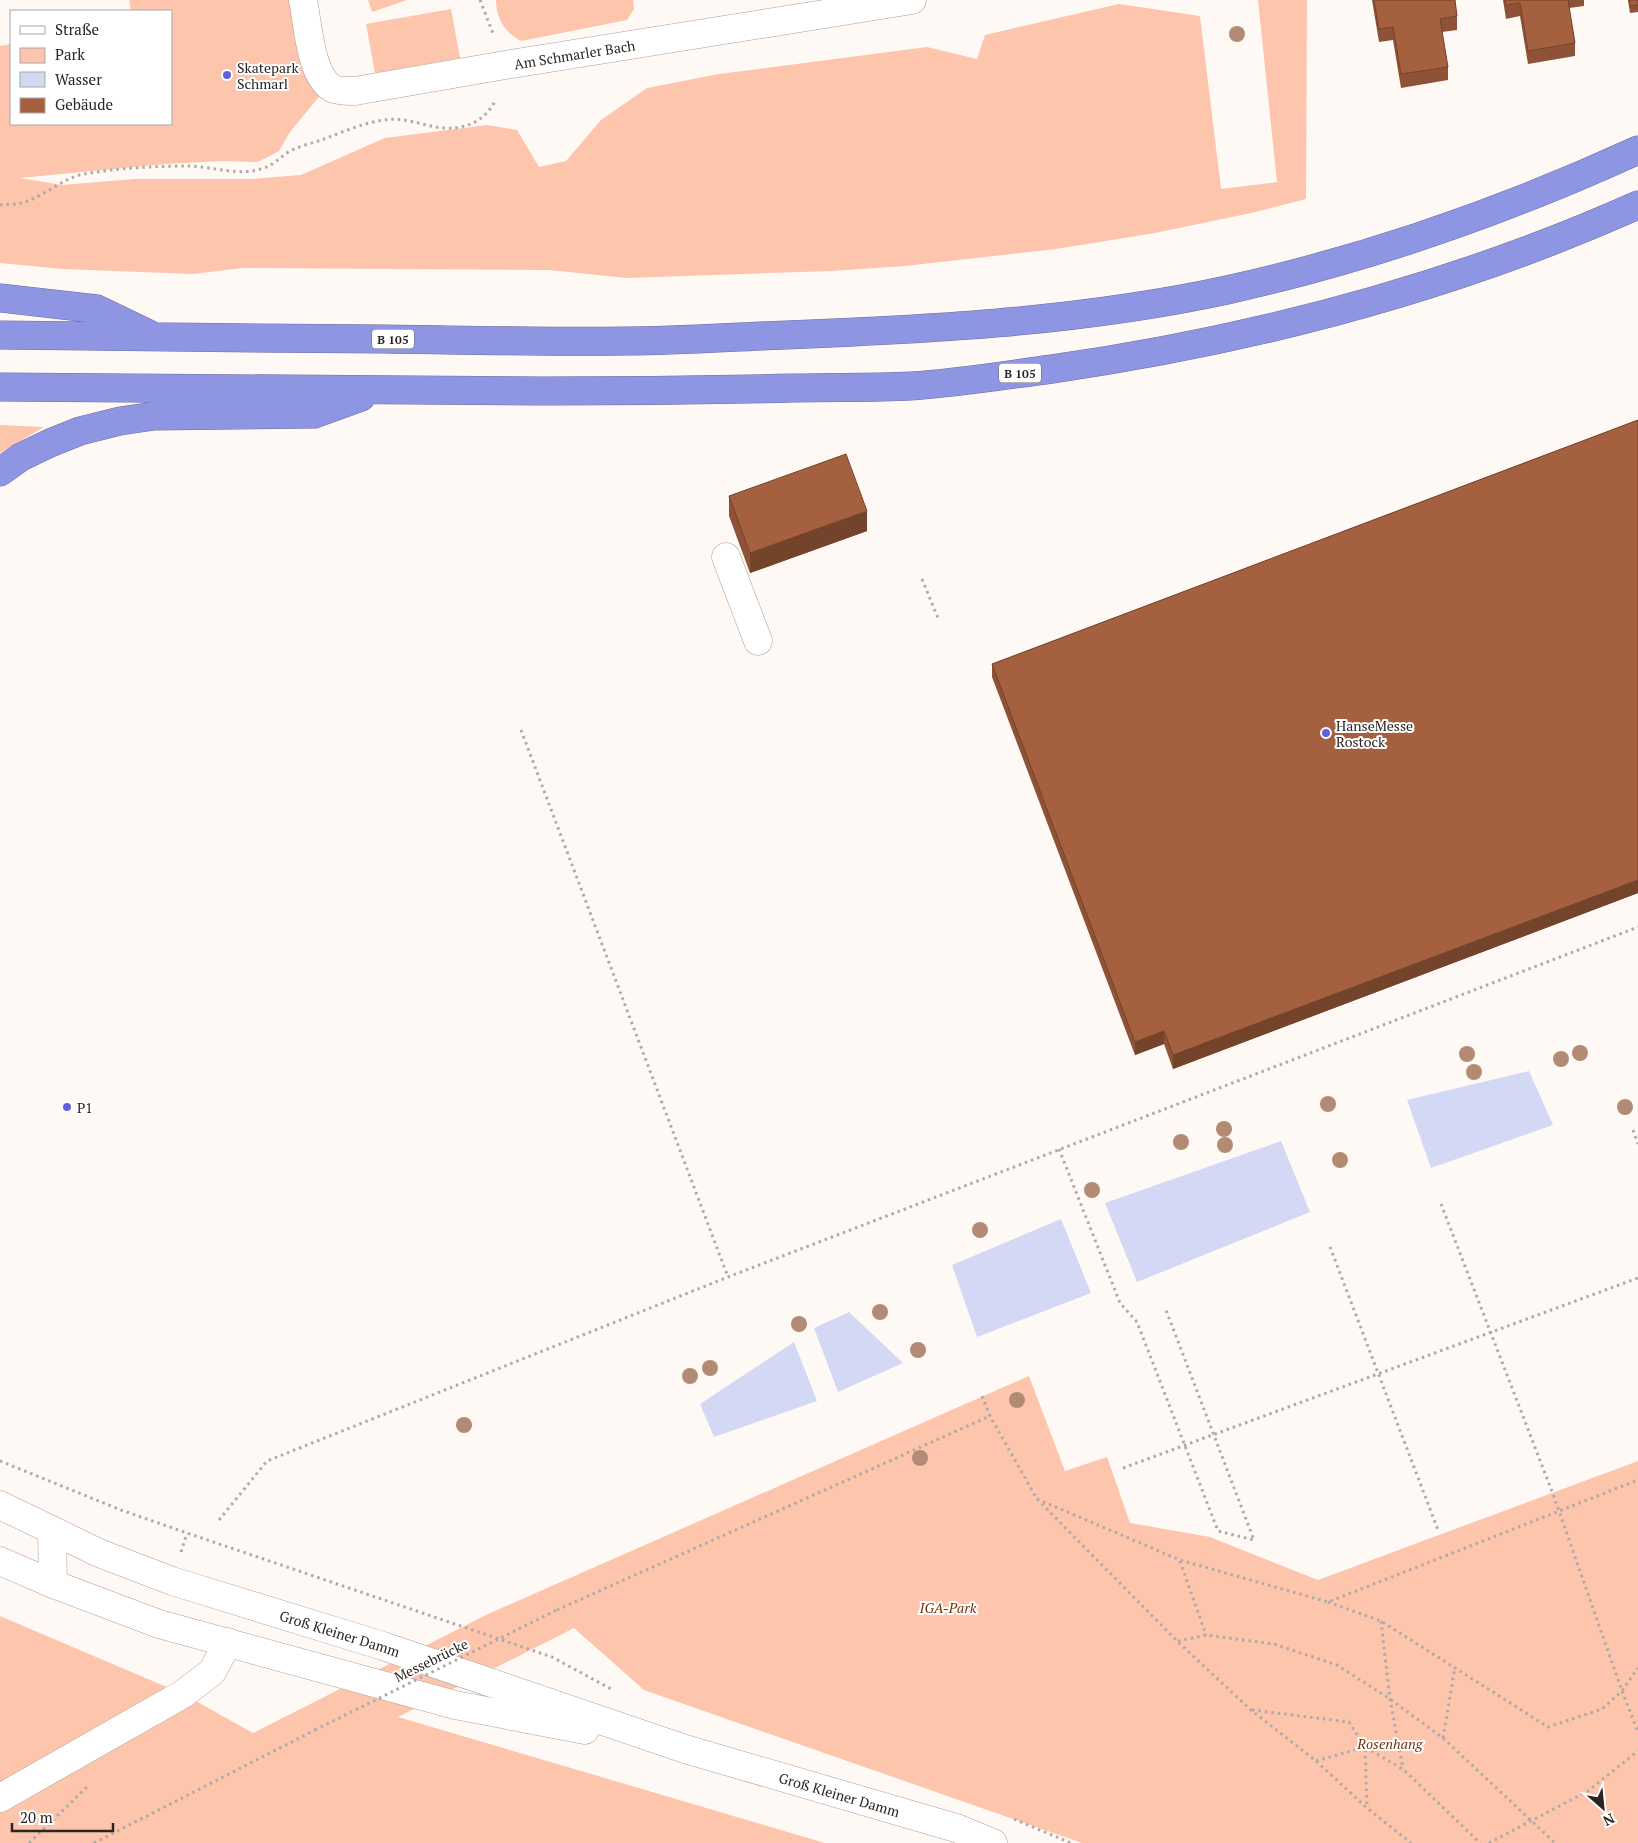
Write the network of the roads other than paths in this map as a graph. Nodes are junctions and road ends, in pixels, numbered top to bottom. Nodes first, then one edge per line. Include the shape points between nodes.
1 (304, 0) edge
2 (912, 0) edge
3 (1638, 150) edge
4 (1638, 205) edge
5 (0, 298) edge
6 (0, 334) edge
7 (157, 338) junction
8 (0, 387) edge
9 (379, 391) junction
10 (0, 472) edge
11 (726, 557) dead end
12 (758, 641) dead end
13 (0, 1505) edge
14 (52, 1531) junction
15 (0, 1561) edge
16 (53, 1584) junction
17 (228, 1642) junction
18 (685, 1749) junction
19 (0, 1798) edge
20 (993, 1843) edge

1 - 2 street, Am Schmarler Bach via 315,66 321,79 333,89 355,92
3 - 7 highway, B 105 via 1518,202 1310,269 1227,290 1134,307 1019,322 900,331 630,341
4 - 9 highway, B 105 via 1434,283 1329,314 1215,341 1102,362 913,386 657,392
5 - 7 highway via 97,309
6 - 7 highway, B 105
8 - 9 highway, B 105
9 - 10 highway via 314,414 154,416 120,420 50,443
11 - 12 street
13 - 14 street, Groß Kleiner Damm
14 - 16 street
14 - 18 street, Groß Kleiner Damm via 172,1581 383,1646
15 - 16 street, Groß Kleiner Damm
16 - 17 street, Groß Kleiner Damm via 159,1624
17 - 18 street, Groß Kleiner Damm via 455,1704
17 - 19 street via 212,1672 183,1694
18 - 20 street, Groß Kleiner Damm via 956,1828

